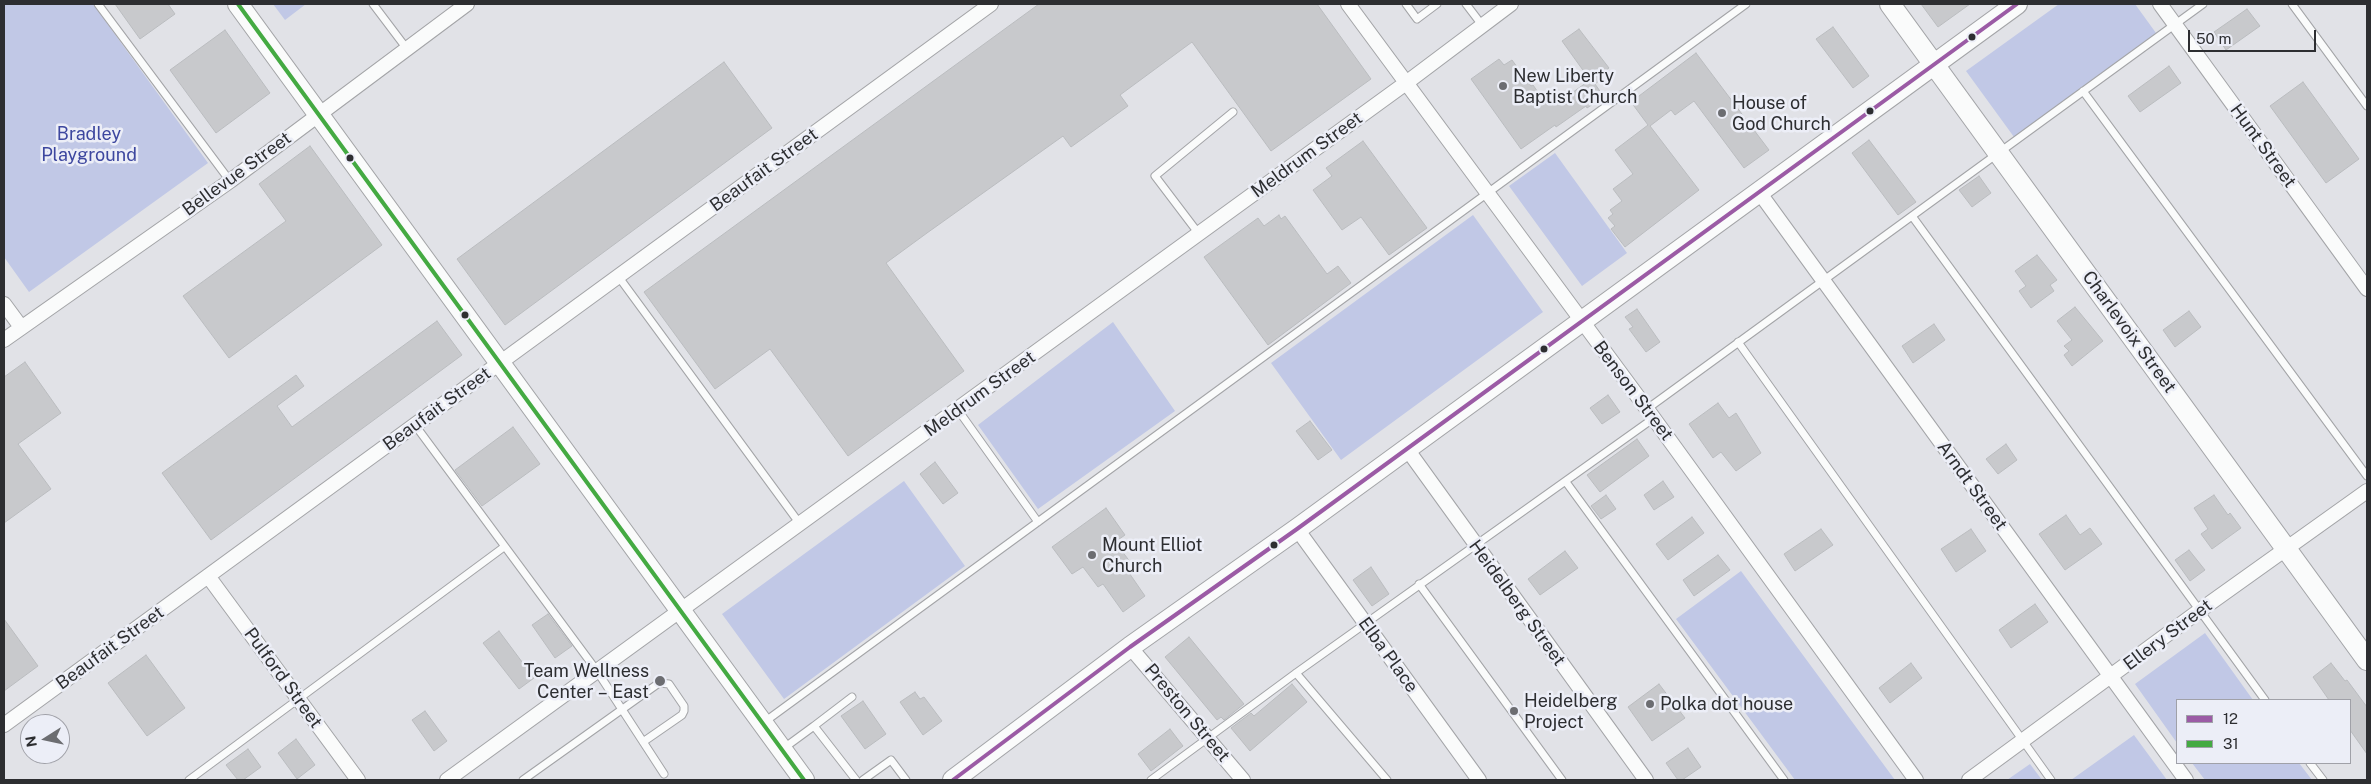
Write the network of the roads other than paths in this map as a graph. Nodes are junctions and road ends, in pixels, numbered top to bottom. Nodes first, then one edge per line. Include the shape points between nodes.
1 (98, 4) edge
2 (238, 4) edge
3 (373, 4) edge
4 (467, 4) edge
5 (991, 4) edge
6 (1348, 4) edge
7 (1406, 4) edge
8 (1438, 4) edge
9 (1466, 4) edge
10 (1511, 4) edge
11 (1746, 4) edge
12 (1890, 4) edge
13 (2017, 4) edge
14 (2160, 4) edge
15 (2203, 4) edge
16 (2292, 4) edge
17 (2175, 24) junction
18 (1482, 25) junction
19 (407, 49) junction
20 (1934, 64) junction
21 (1406, 83) junction
22 (2083, 92) junction
23 (2367, 106) edge
24 (1233, 112) dead end
25 (320, 115) junction
26 (1998, 153) junction
27 (230, 181) junction
28 (1759, 192) junction
29 (1487, 194) junction
30 (1912, 216) junction
31 (1199, 234) junction
32 (618, 276) junction
33 (1823, 280) junction
34 (2367, 289) edge
35 (4, 304) edge
36 (1581, 321) junction
37 (21, 328) junction
38 (4, 340) edge
39 (1738, 342) junction
40 (499, 364) junction
41 (958, 410) junction
42 (1650, 413) junction
43 (415, 425) junction
44 (1406, 449) junction
45 (2367, 476) edge
46 (1566, 482) junction
47 (2367, 491) edge
48 (1038, 522) junction
49 (800, 524) junction
50 (1297, 529) junction
51 (1475, 543) junction
52 (504, 547) junction
53 (2287, 549) junction
54 (208, 576) junction
55 (1419, 584) junction
56 (680, 610) junction
57 (2199, 611) junction
58 (1365, 623) junction
59 (1130, 647) junction
60 (2367, 660) edge
61 (597, 671) junction
62 (1296, 672) junction
63 (2111, 677) junction
64 (852, 697) dead end
65 (2264, 699) edge
66 (300, 700) junction
67 (621, 708) junction
68 (762, 723) junction
69 (4, 725) edge
70 (814, 726) junction
71 (1208, 740) junction
72 (2022, 741) junction
73 (643, 742) junction
74 (782, 750) junction
75 (2311, 764) edge
76 (664, 774) dead end
77 (955, 779) edge
78 (189, 780) edge
79 (358, 780) edge
80 (447, 780) edge
81 (523, 780) edge
82 (804, 780) edge
83 (856, 780) edge
84 (863, 780) edge
85 (906, 780) edge
86 (1151, 780) edge
87 (1243, 780) edge
88 (1387, 780) edge
89 (1479, 780) edge
90 (1562, 780) edge
91 (1646, 780) edge
92 (1784, 780) edge
93 (1916, 780) edge
94 (1969, 780) edge
95 (2051, 780) edge
96 (2186, 780) edge
97 (2323, 780) edge

1 - 27 lane
2 - 25 main road
3 - 19 lane
4 - 19 street, Bellevue Street
5 - 32 street, Beaufait Street
6 - 21 street, Benson Street
7 - 8 lane via 1417,19
9 - 18 lane
10 - 18 street, Meldrum Street
11 - 29 lane
12 - 20 main road, Charlevoix Street
13 - 20 main road
14 - 17 street, Hunt Street
15 - 17 lane
16 - 23 lane
17 - 22 lane
17 - 34 street, Hunt Street
18 - 21 street, Meldrum Street
19 - 25 street, Bellevue Street
20 - 26 main road, Charlevoix Street
20 - 28 main road
21 - 29 street, Benson Street
21 - 31 street, Meldrum Street
22 - 26 lane
22 - 45 lane
24 - 31 lane via 1155,176
25 - 27 street, Bellevue Street
25 - 40 main road
26 - 30 lane
26 - 53 main road, Charlevoix Street
27 - 37 street, Bellevue Street
28 - 33 street, Arndt Street
28 - 36 main road
29 - 36 street, Benson Street
29 - 48 lane
30 - 33 lane
30 - 57 lane
31 - 41 street, Meldrum Street
32 - 40 street, Beaufait Street
32 - 49 lane
33 - 39 lane
33 - 63 street, Arndt Street
35 - 37 street
36 - 42 street, Benson Street
36 - 44 main road
37 - 38 street, Bellevue Street
39 - 42 lane
39 - 72 lane
40 - 43 street, Beaufait Street
40 - 56 main road
41 - 48 lane
41 - 49 street, Meldrum Street
42 - 46 lane
42 - 93 street, Benson Street
43 - 52 lane
43 - 54 street, Beaufait Street
44 - 50 main road
44 - 51 street, Heidelberg Street
46 - 51 lane
46 - 92 lane
47 - 53 street, Ellery Street
48 - 68 lane
49 - 56 street, Meldrum Street
50 - 58 street, Elba Place
50 - 59 main road
51 - 55 lane
51 - 91 street, Heidelberg Street
52 - 61 lane
52 - 66 lane
53 - 57 street, Ellery Street
53 - 60 main road, Charlevoix Street
54 - 66 street, Pulford Street
54 - 69 street, Beaufait Street
55 - 58 lane
55 - 90 lane
56 - 61 street, Meldrum Street
56 - 68 main road
57 - 63 street, Ellery Street
57 - 65 lane
58 - 62 lane
58 - 89 street, Elba Place
59 - 71 street, Preston Street
59 - 77 main road
61 - 67 lane
61 - 80 street, Meldrum Street
62 - 71 lane
62 - 88 lane
63 - 72 street, Ellery Street
63 - 96 street, Arndt Street
64 - 70 lane
66 - 78 lane
66 - 79 street, Pulford Street
67 - 73 lane
67 - 73 lane via 663,682 669,684 684,706 682,715
67 - 81 lane
68 - 74 main road
70 - 74 lane
70 - 83 lane
71 - 86 lane
71 - 87 street, Preston Street
72 - 94 street, Ellery Street
72 - 95 lane
73 - 76 lane
74 - 82 main road
75 - 97 lane
84 - 85 lane via 891,760

